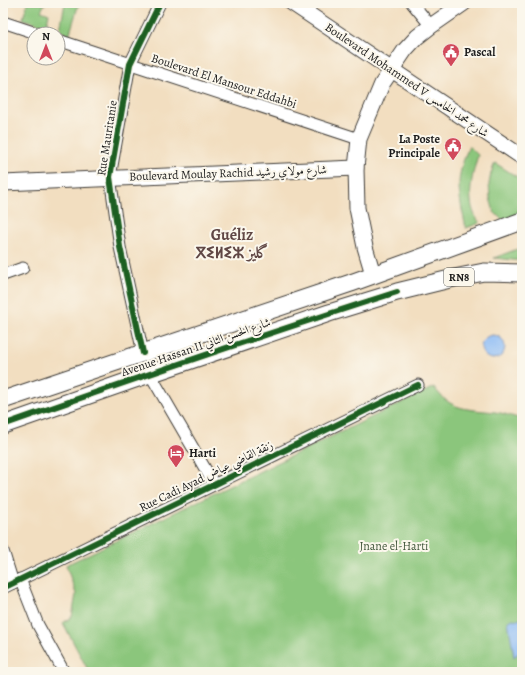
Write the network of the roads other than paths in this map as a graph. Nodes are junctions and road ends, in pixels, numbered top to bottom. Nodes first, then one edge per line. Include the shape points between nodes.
1 (160, 3) edge
2 (292, 3) edge
3 (412, 3) edge
4 (464, 3) edge
5 (3, 22) edge
6 (431, 26) junction
7 (26, 30) edge
8 (66, 43) edge
9 (130, 64) junction
10 (392, 70) junction
11 (360, 139) junction
12 (522, 157) edge
13 (356, 168) junction
14 (110, 177) junction
15 (3, 183) edge
16 (522, 221) edge
17 (23, 268) dead end
18 (522, 273) edge
19 (373, 274) junction
20 (3, 275) edge
21 (143, 353) junction
22 (150, 374) junction
23 (418, 385) dead end
24 (3, 400) edge
25 (3, 425) edge
26 (214, 484) junction
27 (3, 551) edge
28 (12, 583) edge
29 (64, 672) edge

1 - 9 street, Rue Mauritanie
2 - 10 street, Boulevard Mohammed V شارع محمد الخامس
3 - 6 street
4 - 6 street
5 - 7 street
6 - 10 street via 404,50
8 - 9 street, Boulevard El Mansour Eddahbi
9 - 11 street, Boulevard El Mansour Eddahbi
9 - 14 street, Rue Mauritanie
10 - 11 street via 382,84
10 - 12 street, Boulevard Mohammed V شارع محمد الخامس
11 - 13 street
13 - 14 street, Boulevard Moulay Rachid شارع مولاي رشيد
13 - 19 street via 357,208
14 - 15 street, Boulevard Moulay Rachid شارع مولاي رشيد
14 - 21 street, Rue Mauritanie via 120,247
16 - 19 main road, Avenue Hassan II شارع الحسن الثاني / RN8
17 - 20 street
18 - 22 main road, Avenue Hassan II شارع الحسن الثاني / RN8 via 484,272 398,292
19 - 21 main road, Avenue Hassan II شارع الحسن الثاني / RN8
21 - 24 main road, Avenue Hassan II شارع الحسن الثاني / RN8
22 - 25 main road, Avenue Hassan II شارع الحسن الثاني / RN8
22 - 26 street
23 - 26 street, Rue Cadi Ayad زنقة القاضي عياض
26 - 28 street, Rue Cadi Ayad زنقة القاضي عياض
27 - 28 street
28 - 29 street

